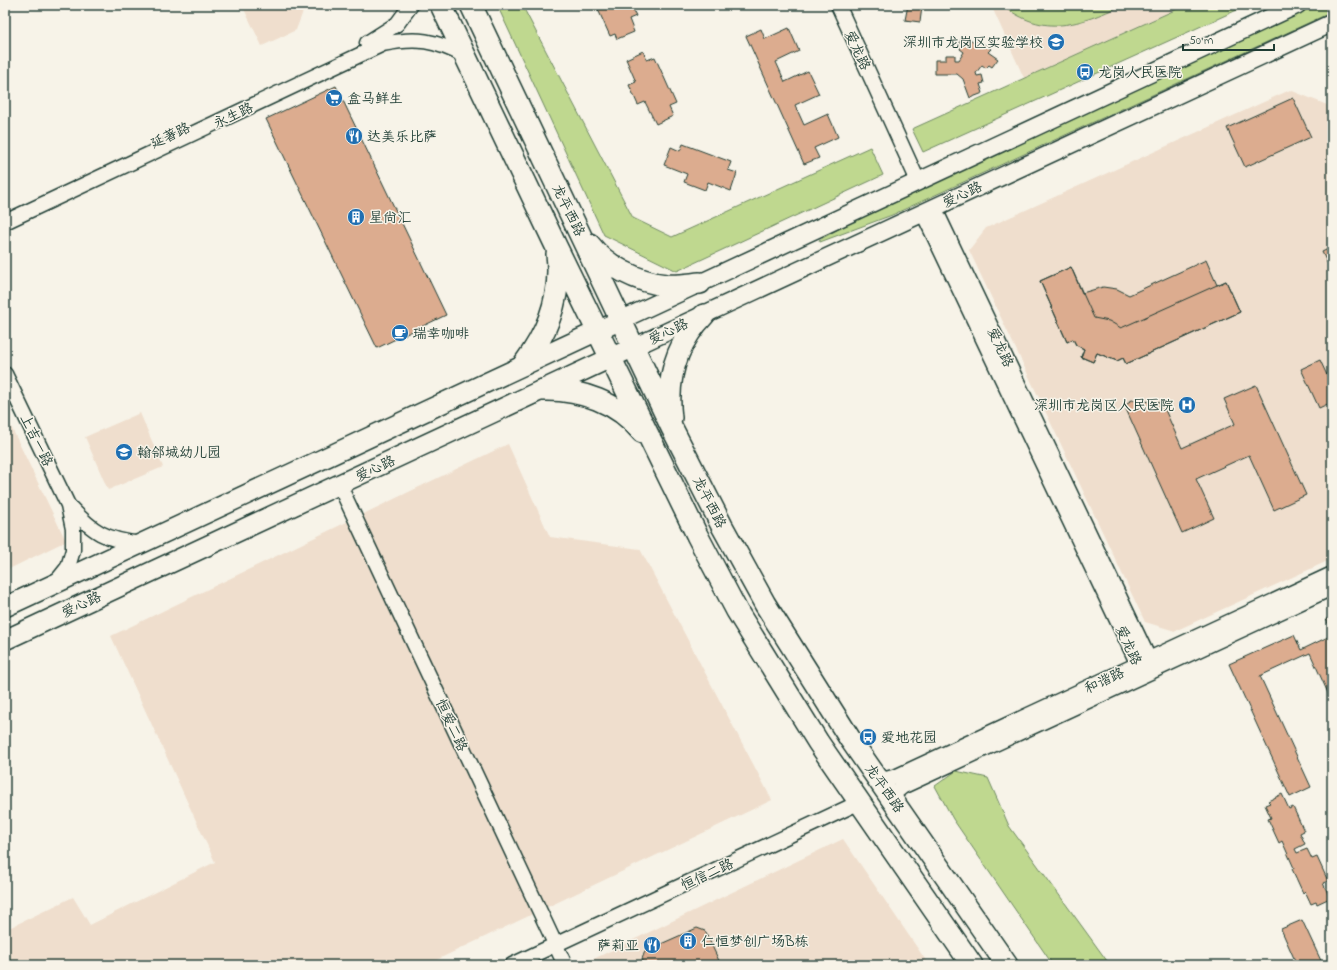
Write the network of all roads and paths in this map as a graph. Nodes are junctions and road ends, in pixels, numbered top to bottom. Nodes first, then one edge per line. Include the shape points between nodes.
1 (411, 5) edge
2 (441, 5) edge
3 (471, 5) edge
4 (838, 5) edge
5 (1297, 5) edge
6 (1332, 23) edge
7 (465, 56) junction
8 (918, 181) junction
9 (929, 210) junction
10 (5, 212) edge
11 (5, 222) edge
12 (580, 232) junction
13 (556, 246) junction
14 (700, 283) junction
15 (704, 314) junction
16 (621, 320) junction
17 (598, 331) junction
18 (634, 347) junction
19 (543, 356) junction
20 (611, 358) junction
21 (524, 364) junction
22 (5, 374) edge
23 (550, 387) junction
24 (672, 428) junction
25 (654, 447) junction
26 (339, 484) junction
27 (68, 505) junction
28 (141, 544) junction
29 (1332, 574) edge
30 (54, 584) junction
31 (1332, 588) edge
32 (5, 607) edge
33 (5, 640) edge
34 (1143, 666) junction
35 (876, 775) junction
36 (894, 802) junction
37 (858, 803) junction
38 (555, 944) junction
39 (512, 965) edge
40 (565, 965) edge
41 (972, 965) edge
42 (1007, 965) edge

1 - 10 street, 延著路 via 397,24 380,37
2 - 7 main road, 龙平西路
3 - 12 main road, 龙平西路
4 - 8 street, 爱龙路
5 - 8 street, 爱心路
6 - 9 street, 爱心路
7 - 11 street, 永生路 via 447,46 427,41 405,40 383,44
7 - 13 main road, 龙平西路
8 - 14 street, 爱心路
9 - 15 street, 爱心路
9 - 34 street, 爱龙路
12 - 14 main road via 591,247 606,260 638,278 667,285
12 - 16 main road, 龙平西路
13 - 17 main road, 龙平西路
13 - 21 main road via 558,269 552,310 538,346
14 - 16 street, 爱心路
15 - 18 street, 爱心路
15 - 24 main road via 690,330 676,361 671,381
16 - 17 main road, 爱心路
16 - 18 main road, 龙平西路
17 - 19 main road, 爱心路
17 - 20 main road, 龙平西路
18 - 20 main road, 爱心路
18 - 24 main road, 龙平西路
19 - 21 main road, 爱心路
19 - 23 main road via 556,357 563,364 564,373
20 - 23 main road, 爱心路
20 - 25 main road, 龙平西路
21 - 28 main road, 爱心路
22 - 27 street, 上吉一路
23 - 25 main road via 575,392 606,403 637,426
23 - 26 main road, 爱心路
24 - 35 main road, 龙平西路 via 765,604 846,733
25 - 37 main road, 龙平西路 via 737,611
26 - 33 main road, 爱心路
26 - 38 street, 恒爱二路
27 - 28 street, 上吉一路 via 85,524 102,535
27 - 30 street, 上吉一路 via 74,550 68,567
28 - 30 main road, 爱心路
29 - 34 street, 和谐路
30 - 32 main road, 爱心路
31 - 34 street, 和谐路
34 - 35 street, 和谐路 via 897,776 886,779
34 - 36 street, 和谐路 via 902,787 896,792
35 - 36 main road, 龙平西路
36 - 42 main road, 龙平西路
37 - 38 street, 恒信二路
37 - 41 main road, 龙平西路
38 - 39 street, 恒信二路
38 - 40 street, 恒爱二路

